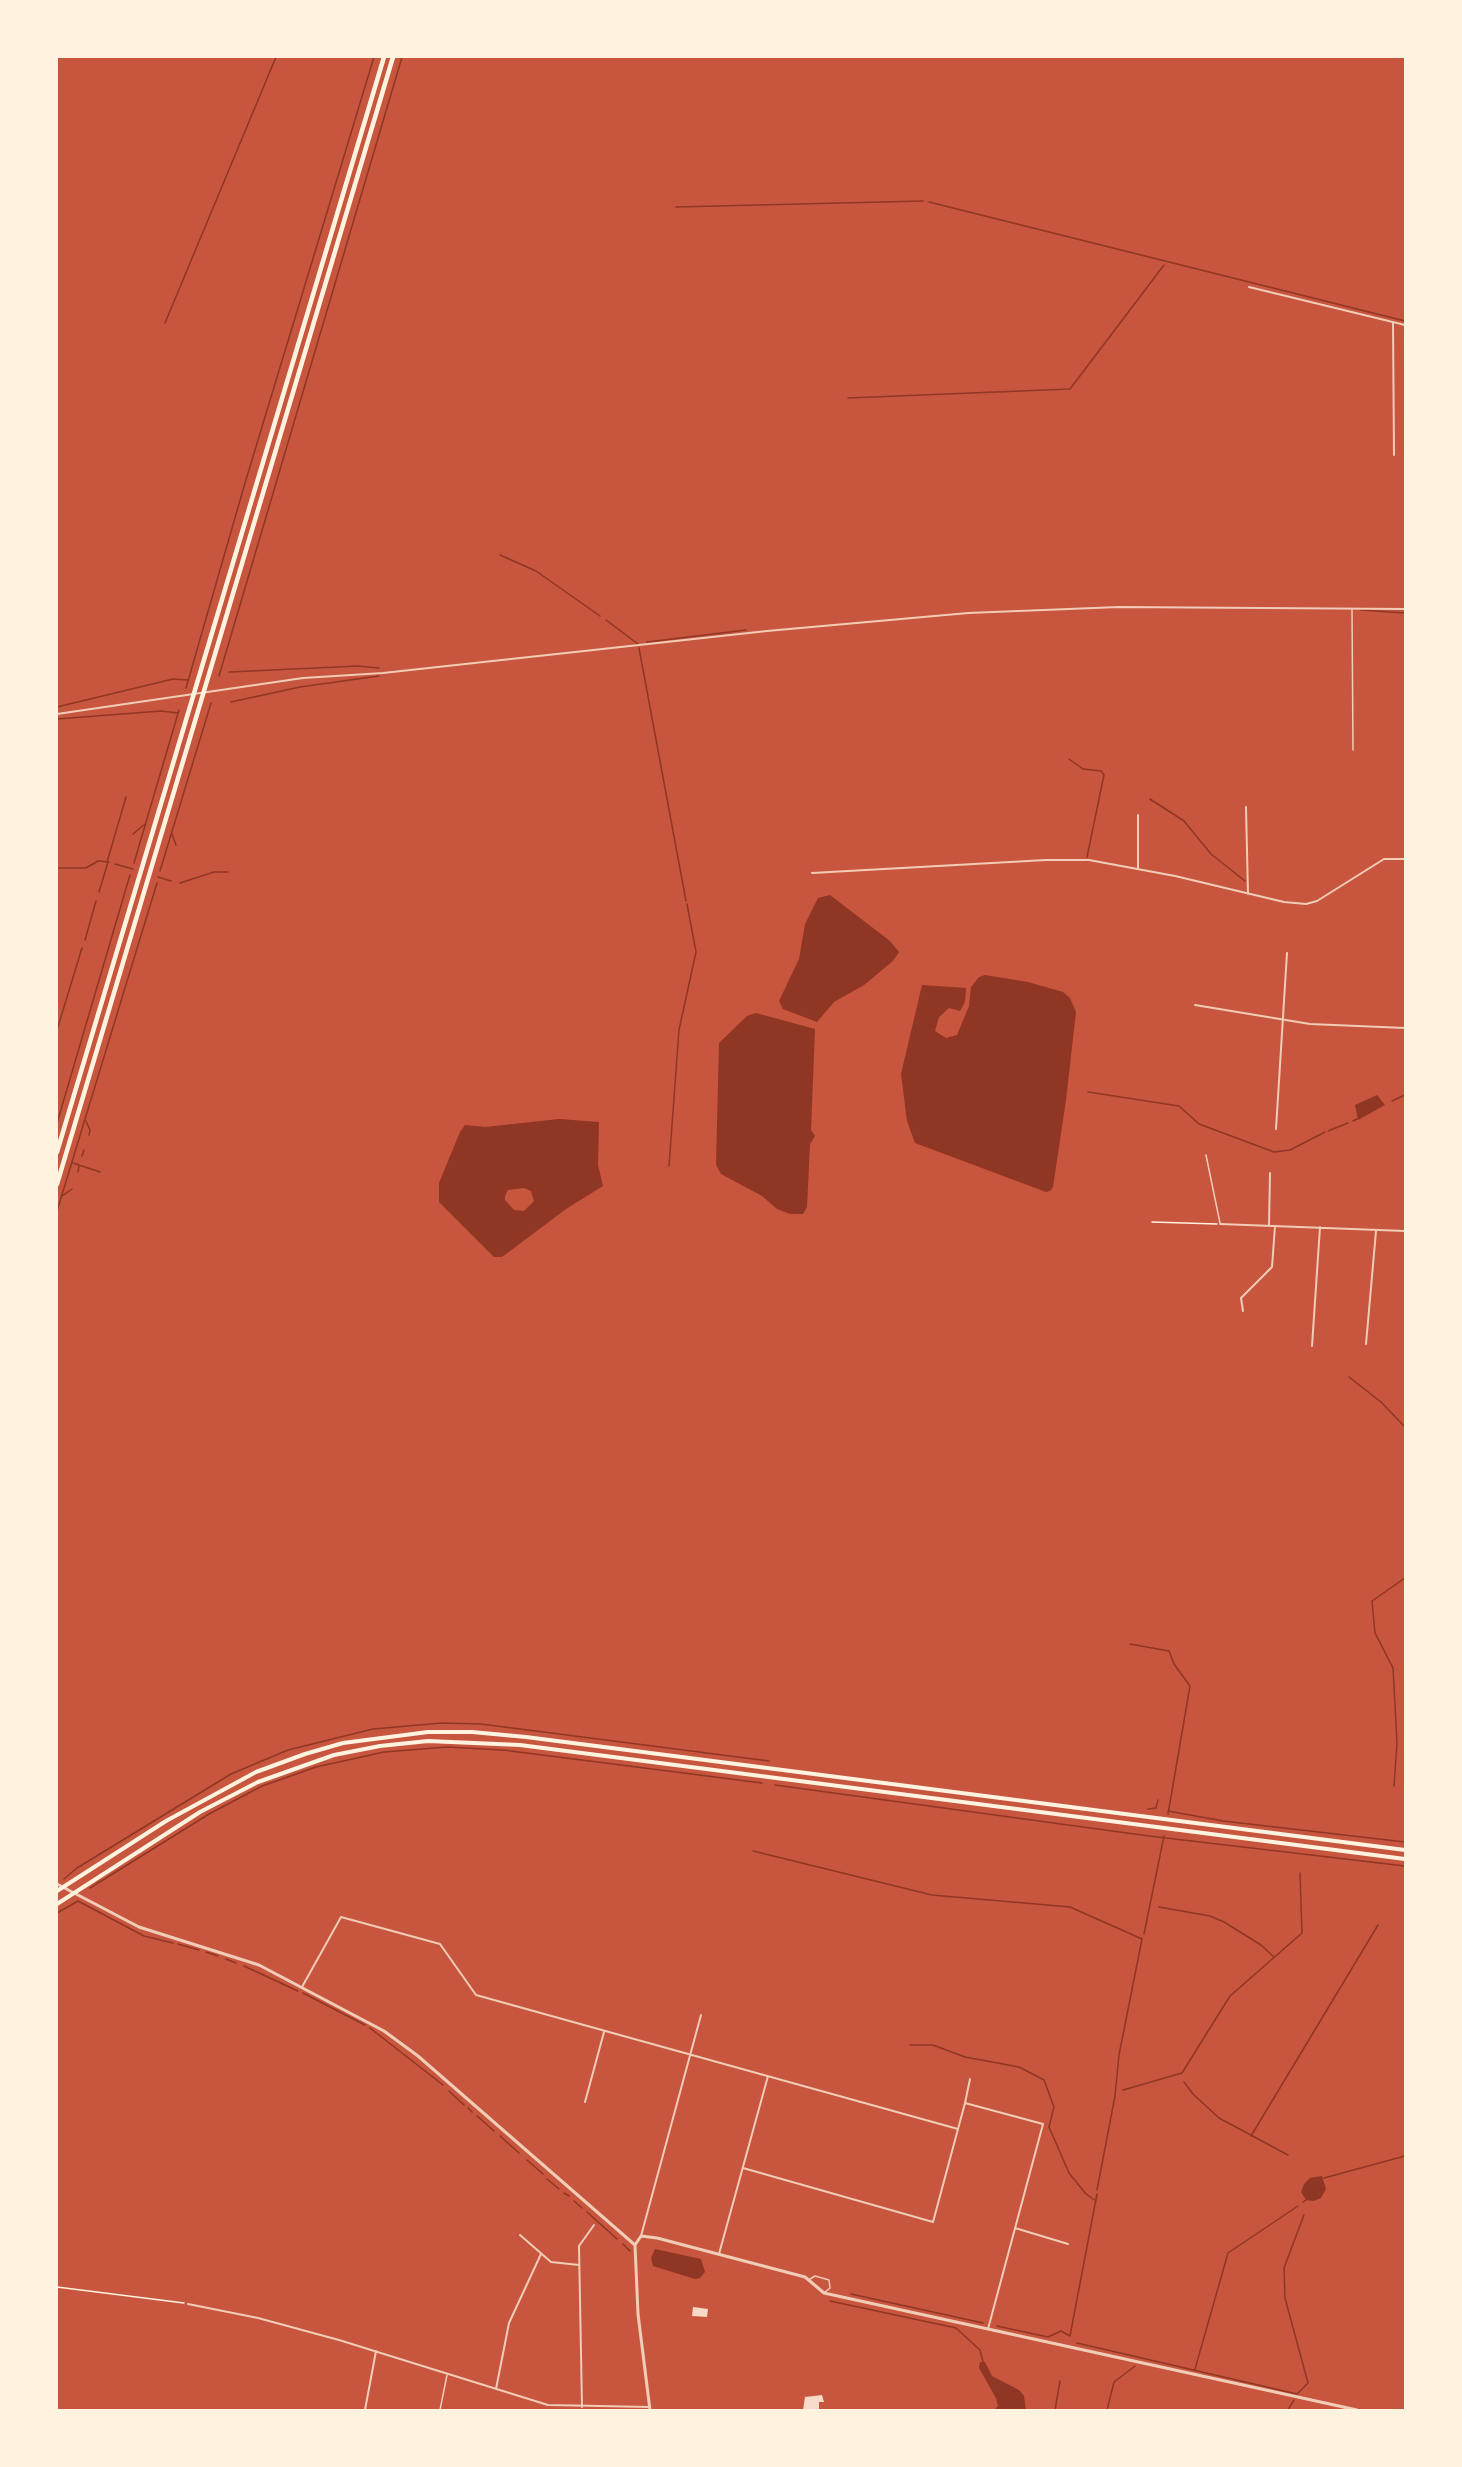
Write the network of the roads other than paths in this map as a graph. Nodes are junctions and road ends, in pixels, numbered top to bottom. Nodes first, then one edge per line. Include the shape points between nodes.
1 (384, 57) edge
2 (393, 57) edge
3 (1249, 287) dead end
4 (1393, 322) junction
5 (1405, 325) edge
6 (1394, 455) dead end
7 (1352, 608) junction
8 (1405, 609) edge
9 (57, 714) edge
10 (1353, 750) dead end
11 (1246, 807) dead end
12 (1137, 815) dead end
13 (1405, 859) edge
14 (1138, 869) junction
15 (812, 873) dead end
16 (1248, 894) junction
17 (1287, 953) dead end
18 (1195, 1005) dead end
19 (1281, 1020) junction
20 (1405, 1028) edge
21 (1276, 1129) dead end
22 (57, 1152) edge
23 (1206, 1155) dead end
24 (1270, 1173) dead end
25 (57, 1184) edge
26 (1220, 1224) joint
27 (1269, 1226) junction
28 (1275, 1226) junction
29 (1320, 1227) junction
30 (1376, 1231) junction
31 (1405, 1231) edge
32 (1243, 1311) dead end
33 (1366, 1344) dead end
34 (1312, 1346) dead end
35 (1405, 1850) edge
36 (1405, 1859) edge
37 (57, 1884) edge
38 (62, 1887) junction
39 (57, 1891) edge
40 (73, 1893) junction
41 (57, 1904) edge
42 (302, 1987) junction
43 (701, 2015) dead end
44 (604, 2032) junction
45 (690, 2056) junction
46 (768, 2076) junction
47 (970, 2079) dead end
48 (585, 2102) dead end
49 (965, 2103) junction
50 (958, 2129) junction
51 (743, 2168) junction
52 (594, 2225) dead end
53 (1015, 2228) junction
54 (520, 2235) dead end
55 (641, 2236) junction
56 (1068, 2244) dead end
57 (635, 2245) junction
58 (541, 2254) junction
59 (719, 2254) junction
60 (579, 2265) junction
61 (810, 2279) junction
62 (824, 2293) junction
63 (188, 2304) road end
64 (988, 2329) junction
65 (376, 2351) junction
66 (448, 2374) junction
67 (496, 2389) junction
68 (582, 2407) junction
69 (650, 2409) edge
70 (365, 2410) edge
71 (440, 2410) edge
72 (1357, 2410) edge

1 - 22 highway
2 - 25 highway
3 - 4 street
4 - 5 street
4 - 6 street
7 - 8 street
7 - 9 street via 1043,609 767,631 383,673 303,678
7 - 10 lane
11 - 16 street
12 - 14 street
13 - 16 street via 1384,859 1311,903
14 - 15 street via 1089,860 1046,860
14 - 16 street
17 - 19 street
18 - 19 street
19 - 20 street
19 - 21 street
23 - 26 lane
24 - 27 street
26 - 27 street
27 - 28 street
28 - 29 street
28 - 32 street via 1272,1267 1241,1298
29 - 30 street
29 - 34 street
30 - 31 street
30 - 33 street
35 - 38 main road via 526,1737 444,1731 357,1740 256,1772 166,1821
36 - 40 main road via 520,1745 435,1741 352,1751 268,1777 200,1812
37 - 38 street
38 - 39 main road
38 - 40 street
40 - 41 main road
40 - 42 street via 139,1928 259,1965
42 - 44 street via 341,1917 441,1944 476,1995
42 - 57 street via 380,2029 409,2050
43 - 45 street
44 - 45 street
44 - 48 street
45 - 46 street
45 - 55 street
46 - 50 street
46 - 51 street
47 - 49 street
49 - 50 street
49 - 53 street via 1043,2124
50 - 51 street via 933,2222
51 - 59 street
52 - 60 street via 580,2242
53 - 56 street
53 - 64 street
54 - 58 street
55 - 57 street
55 - 59 street
57 - 69 street via 639,2325
58 - 60 street via 558,2265
58 - 67 street via 509,2323
59 - 61 street
60 - 68 street
61 - 62 street
61 - 62 lane via 815,2276 829,2280 830,2288
62 - 64 street
63 - 65 street via 258,2318
64 - 72 street
65 - 66 street
65 - 70 street
66 - 67 street
66 - 71 lane
67 - 68 street via 549,2405
68 - 69 street

